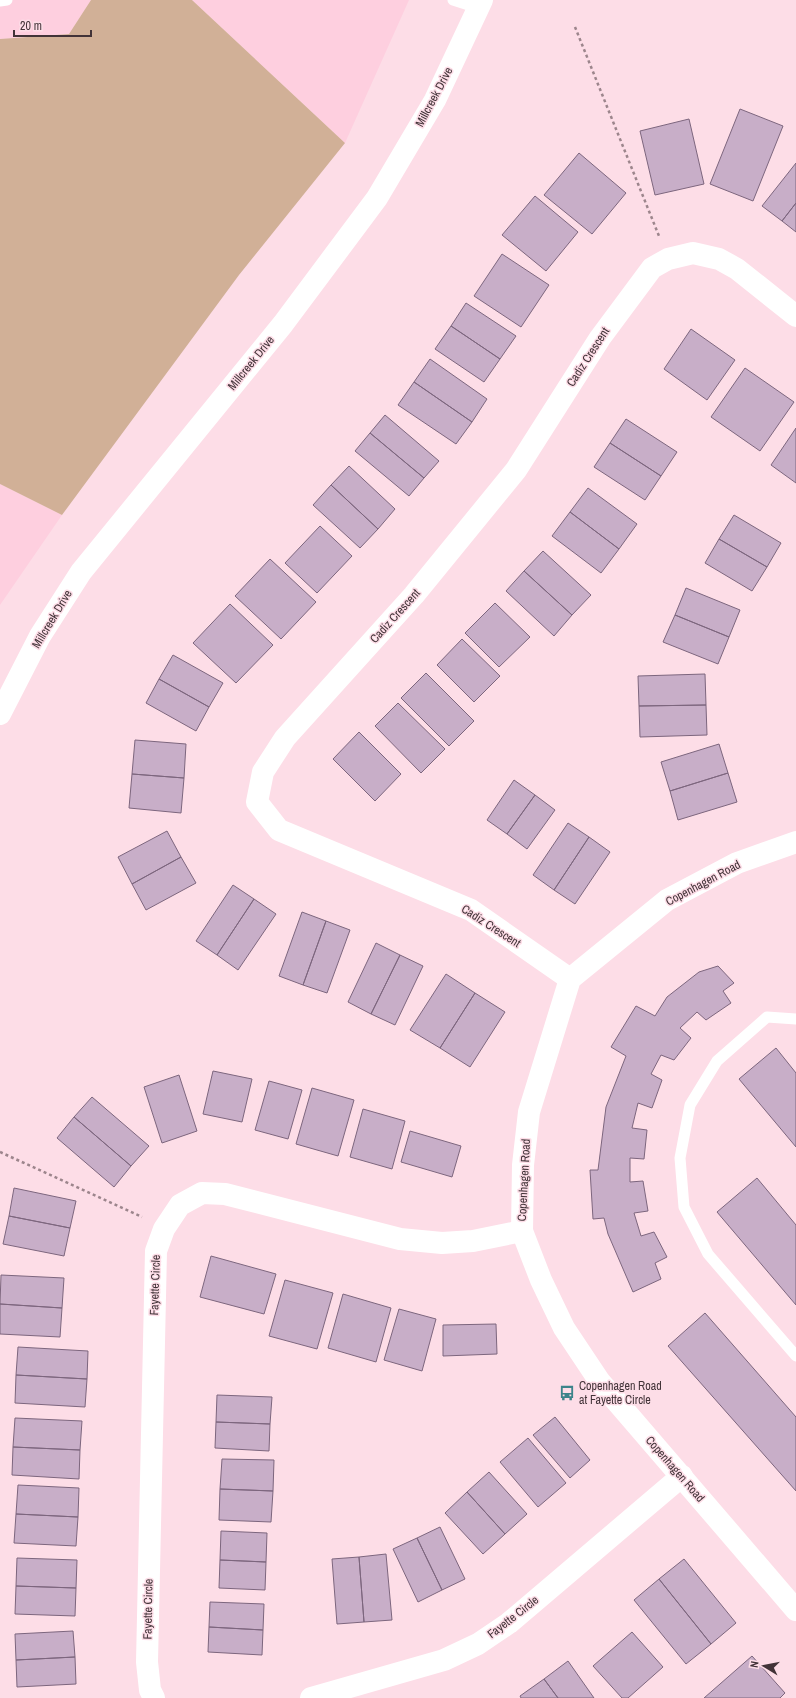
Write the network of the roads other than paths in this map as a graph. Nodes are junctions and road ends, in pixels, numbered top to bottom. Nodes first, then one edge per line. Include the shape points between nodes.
1 (6, 0) edge
2 (453, 0) edge
3 (0, 1) edge
4 (480, 4) edge
5 (796, 316) edge
6 (0, 714) edge
7 (796, 842) edge
8 (570, 979) junction
9 (796, 1019) edge
10 (522, 1231) junction
11 (796, 1356) edge
12 (682, 1476) junction
13 (796, 1610) edge
14 (154, 1698) edge
15 (311, 1698) edge

1 - 3 lane
2 - 4 lane
4 - 6 street, Millcreek Drive via 435,100 377,198 282,324 81,572 40,636
5 - 8 street, Cadiz Crescent via 737,269 719,259 693,253 668,259 652,268 600,338 516,470 414,595 285,738 263,772 257,802 279,830 471,910
7 - 8 street, Copenhagen Road via 737,863 667,900
8 - 10 street, Copenhagen Road via 529,1112 523,1165
9 - 11 lane via 767,1017 717,1061 690,1104 680,1158 684,1207 708,1254
10 - 12 street, Copenhagen Road via 541,1280 564,1328 600,1382
10 - 14 street, Fayette Circle via 473,1241 442,1243 400,1239 225,1194 202,1193 180,1205 164,1229 156,1251 147,1662 150,1690
12 - 13 street, Copenhagen Road
12 - 15 street, Fayette Circle via 510,1622 478,1644 444,1660

